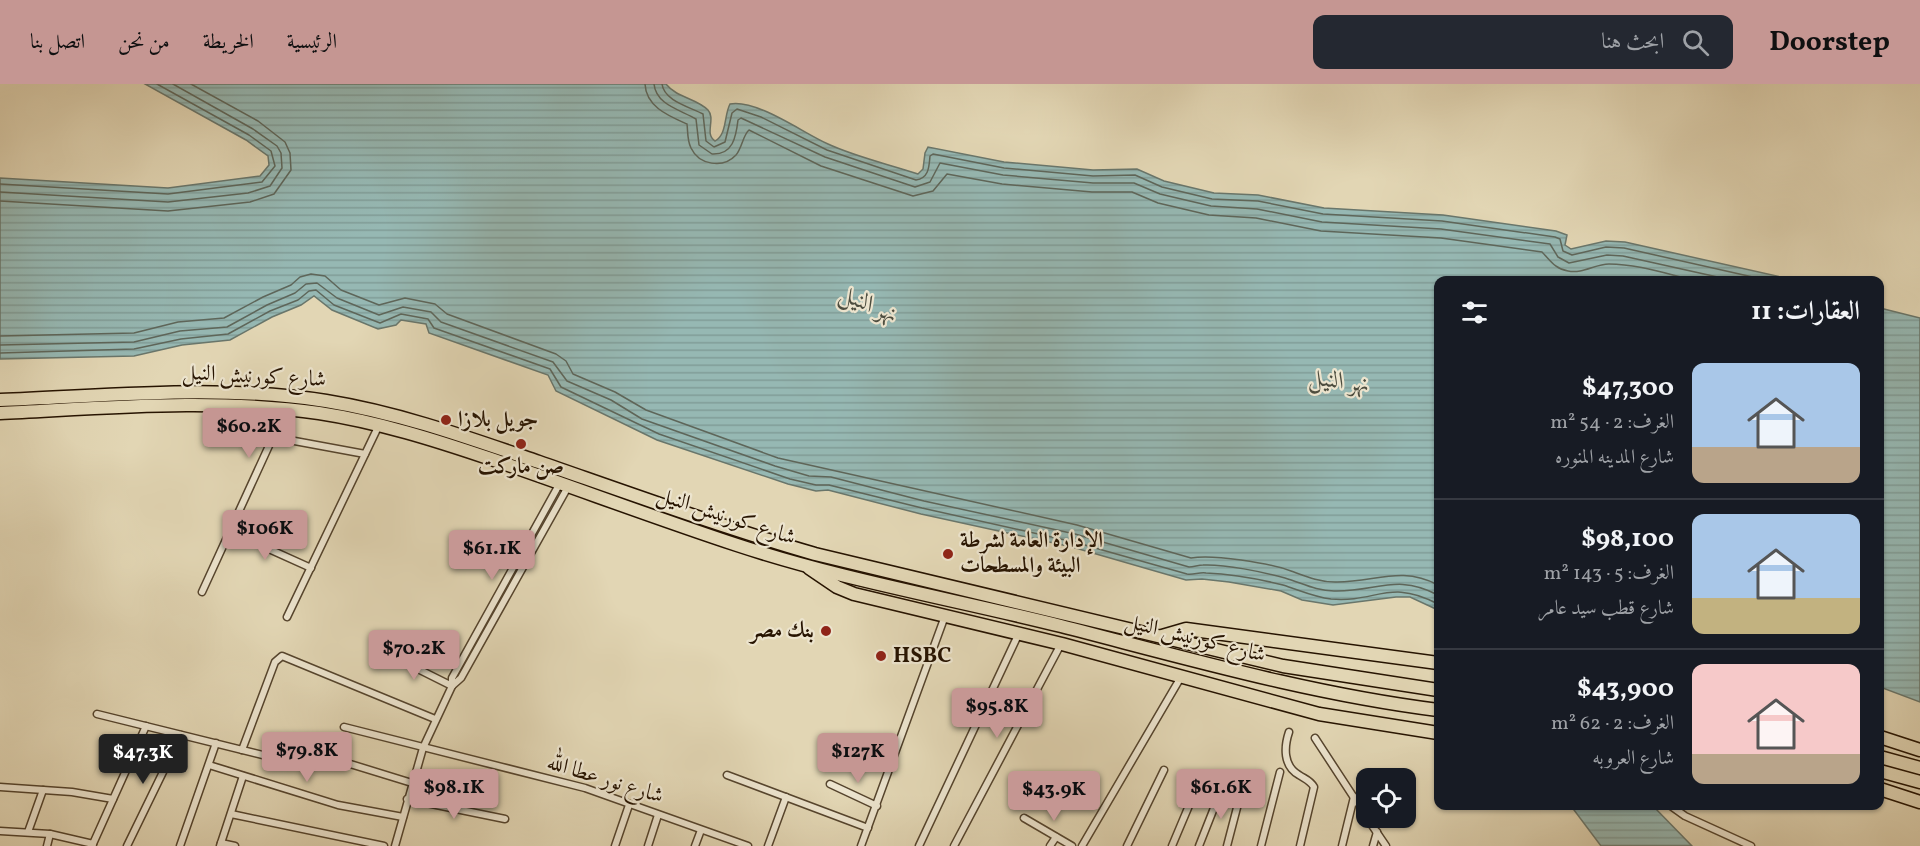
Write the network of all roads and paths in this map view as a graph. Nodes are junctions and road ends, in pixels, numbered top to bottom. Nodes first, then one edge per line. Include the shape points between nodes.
1 (0, 400) edge
2 (0, 413) edge
3 (380, 425) junction
4 (365, 454) junction
5 (565, 484) junction
6 (229, 531) junction
7 (806, 566) junction
8 (311, 568) junction
9 (202, 592) dead end
10 (945, 615) junction
11 (287, 617) dead end
12 (1061, 626) junction
13 (1019, 633) junction
14 (1161, 636) junction
15 (1036, 637) junction
16 (1062, 644) junction
17 (388, 654) dead end
18 (1434, 662) edge
19 (1182, 676) junction
20 (452, 686) junction
21 (1434, 689) edge
22 (1434, 709) edge
23 (97, 714) dead end
24 (435, 719) junction
25 (146, 726) junction
26 (344, 727) dead end
27 (1289, 732) dead end
28 (1434, 732) edge
29 (181, 735) junction
30 (1315, 738) dead end
31 (1884, 738) edge
32 (216, 743) junction
33 (423, 748) junction
34 (242, 750) junction
35 (1920, 750) edge
36 (321, 755) dead end
37 (1884, 758) edge
38 (208, 765) junction
39 (303, 765) dead end
40 (1920, 768) edge
41 (1164, 770) dead end
42 (1280, 772) dead end
43 (1884, 772) edge
44 (727, 775) dead end
45 (243, 776) junction
46 (1920, 782) edge
47 (412, 783) junction
48 (830, 784) dead end
49 (0, 787) edge
50 (1196, 789) dead end
51 (43, 790) junction
52 (1884, 790) edge
53 (786, 797) junction
54 (1354, 797) junction
55 (407, 799) junction
56 (112, 800) junction
57 (1239, 800) dead end
58 (1356, 800) edge
59 (1920, 802) edge
60 (629, 805) junction
61 (877, 806) junction
62 (1214, 808) dead end
63 (1677, 810) edge
64 (231, 814) junction
65 (658, 814) junction
66 (403, 817) junction
67 (1024, 818) dead end
68 (505, 819) dead end
69 (868, 828) junction
70 (1374, 828) edge
71 (701, 830) junction
72 (0, 831) edge
73 (28, 832) junction
74 (1377, 832) junction
75 (50, 834) junction
76 (1056, 837) junction
77 (92, 845) edge
78 (221, 845) edge
79 (47, 846) edge
80 (128, 846) edge
81 (180, 846) edge
82 (235, 846) edge
83 (384, 846) edge
84 (395, 846) edge
85 (615, 846) edge
86 (648, 846) edge
87 (695, 846) edge
88 (748, 846) edge
89 (768, 846) edge
90 (861, 846) edge
91 (919, 846) edge
92 (954, 846) edge
93 (1050, 846) edge
94 (1072, 846) edge
95 (1082, 846) edge
96 (1127, 846) edge
97 (1172, 846) edge
98 (1199, 846) edge
99 (1227, 846) edge
100 (1261, 846) edge
101 (1300, 846) edge
102 (1342, 846) edge
103 (1373, 846) edge
104 (1386, 846) edge
105 (1751, 846) edge

1 - 14 highway, شارع كورنيش النيل via 234,392 368,409 455,433 815,554
2 - 3 highway, شارع كورنيش النيل via 234,405 322,414
3 - 4 street
3 - 5 highway, شارع كورنيش النيل
4 - 6 street via 273,437
4 - 8 street
5 - 7 highway, شارع كورنيش النيل
5 - 20 street via 454,675
6 - 8 street
6 - 9 street
7 - 10 highway via 854,594
7 - 12 highway, شارع كورنيش النيل
8 - 11 street
10 - 13 highway
10 - 61 street
12 - 15 highway
12 - 22 highway, شارع كورنيش النيل via 1273,681
13 - 15 highway
13 - 91 street
14 - 18 highway via 1186,629
14 - 21 highway, شارع كورنيش النيل via 1283,666
15 - 16 highway
16 - 19 highway
16 - 92 street
17 - 20 street
19 - 28 highway via 1319,714
19 - 95 street
20 - 24 street
23 - 25 street
24 - 33 street
24 - 34 street via 282,656 275,662
25 - 29 street
25 - 56 street
26 - 33 street, شارع نور عطا الله
27 - 101 street via 1286,756 1295,772 1312,783 1314,791
29 - 32 street
29 - 80 street
30 - 54 street
31 - 35 highway
32 - 34 street
32 - 38 street
33 - 47 street
33 - 60 street, شارع نور عطا الله via 567,783
34 - 39 street
36 - 47 street
37 - 40 highway
38 - 45 street
38 - 81 street
41 - 96 street
42 - 100 street
43 - 46 highway
44 - 53 street
45 - 64 street
45 - 66 street via 338,805
47 - 55 street
48 - 61 street
49 - 51 street
50 - 97 street
51 - 56 street
51 - 73 street
52 - 59 highway
53 - 69 street
53 - 89 street
54 - 58 street
54 - 102 street
55 - 66 street
55 - 68 street
56 - 77 street
57 - 99 street
60 - 65 street, شارع نور عطا الله
60 - 85 street
61 - 69 street
62 - 98 street
63 - 105 street
64 - 78 street
64 - 83 street
65 - 71 street, شارع نور عطا الله
65 - 86 street
66 - 84 street
67 - 76 street
69 - 90 street
70 - 74 street
71 - 87 street
71 - 88 street, شارع نور عطا الله
72 - 73 street
73 - 75 street
74 - 103 street
74 - 104 street
75 - 77 street
75 - 79 street
76 - 93 street
76 - 94 street
78 - 82 street

